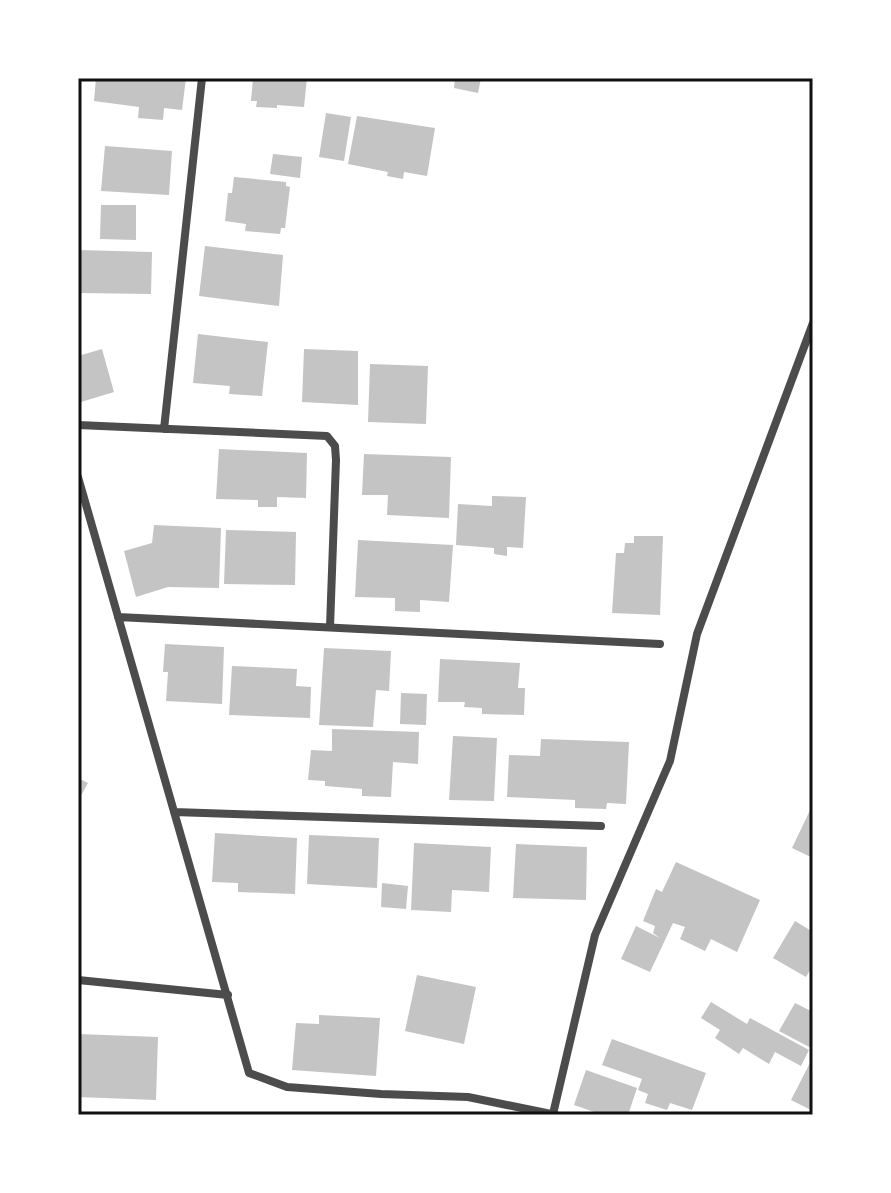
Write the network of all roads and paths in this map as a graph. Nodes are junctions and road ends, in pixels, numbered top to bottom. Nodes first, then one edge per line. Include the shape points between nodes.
1 (202, 78) edge
2 (813, 323) edge
3 (78, 425) edge
4 (164, 429) junction
5 (78, 477) edge
6 (118, 617) junction
7 (330, 627) junction
8 (660, 644) dead end
9 (174, 812) junction
10 (601, 826) dead end
11 (78, 980) edge
12 (228, 995) junction
13 (555, 1115) edge

1 - 4 street
2 - 13 street via 697,634 670,761 595,935
3 - 4 street
4 - 7 street via 327,436 335,446
5 - 6 street
6 - 7 street
6 - 9 street
7 - 8 street
9 - 10 street
9 - 12 street
11 - 12 street
12 - 13 street via 249,1073 287,1087 468,1097

